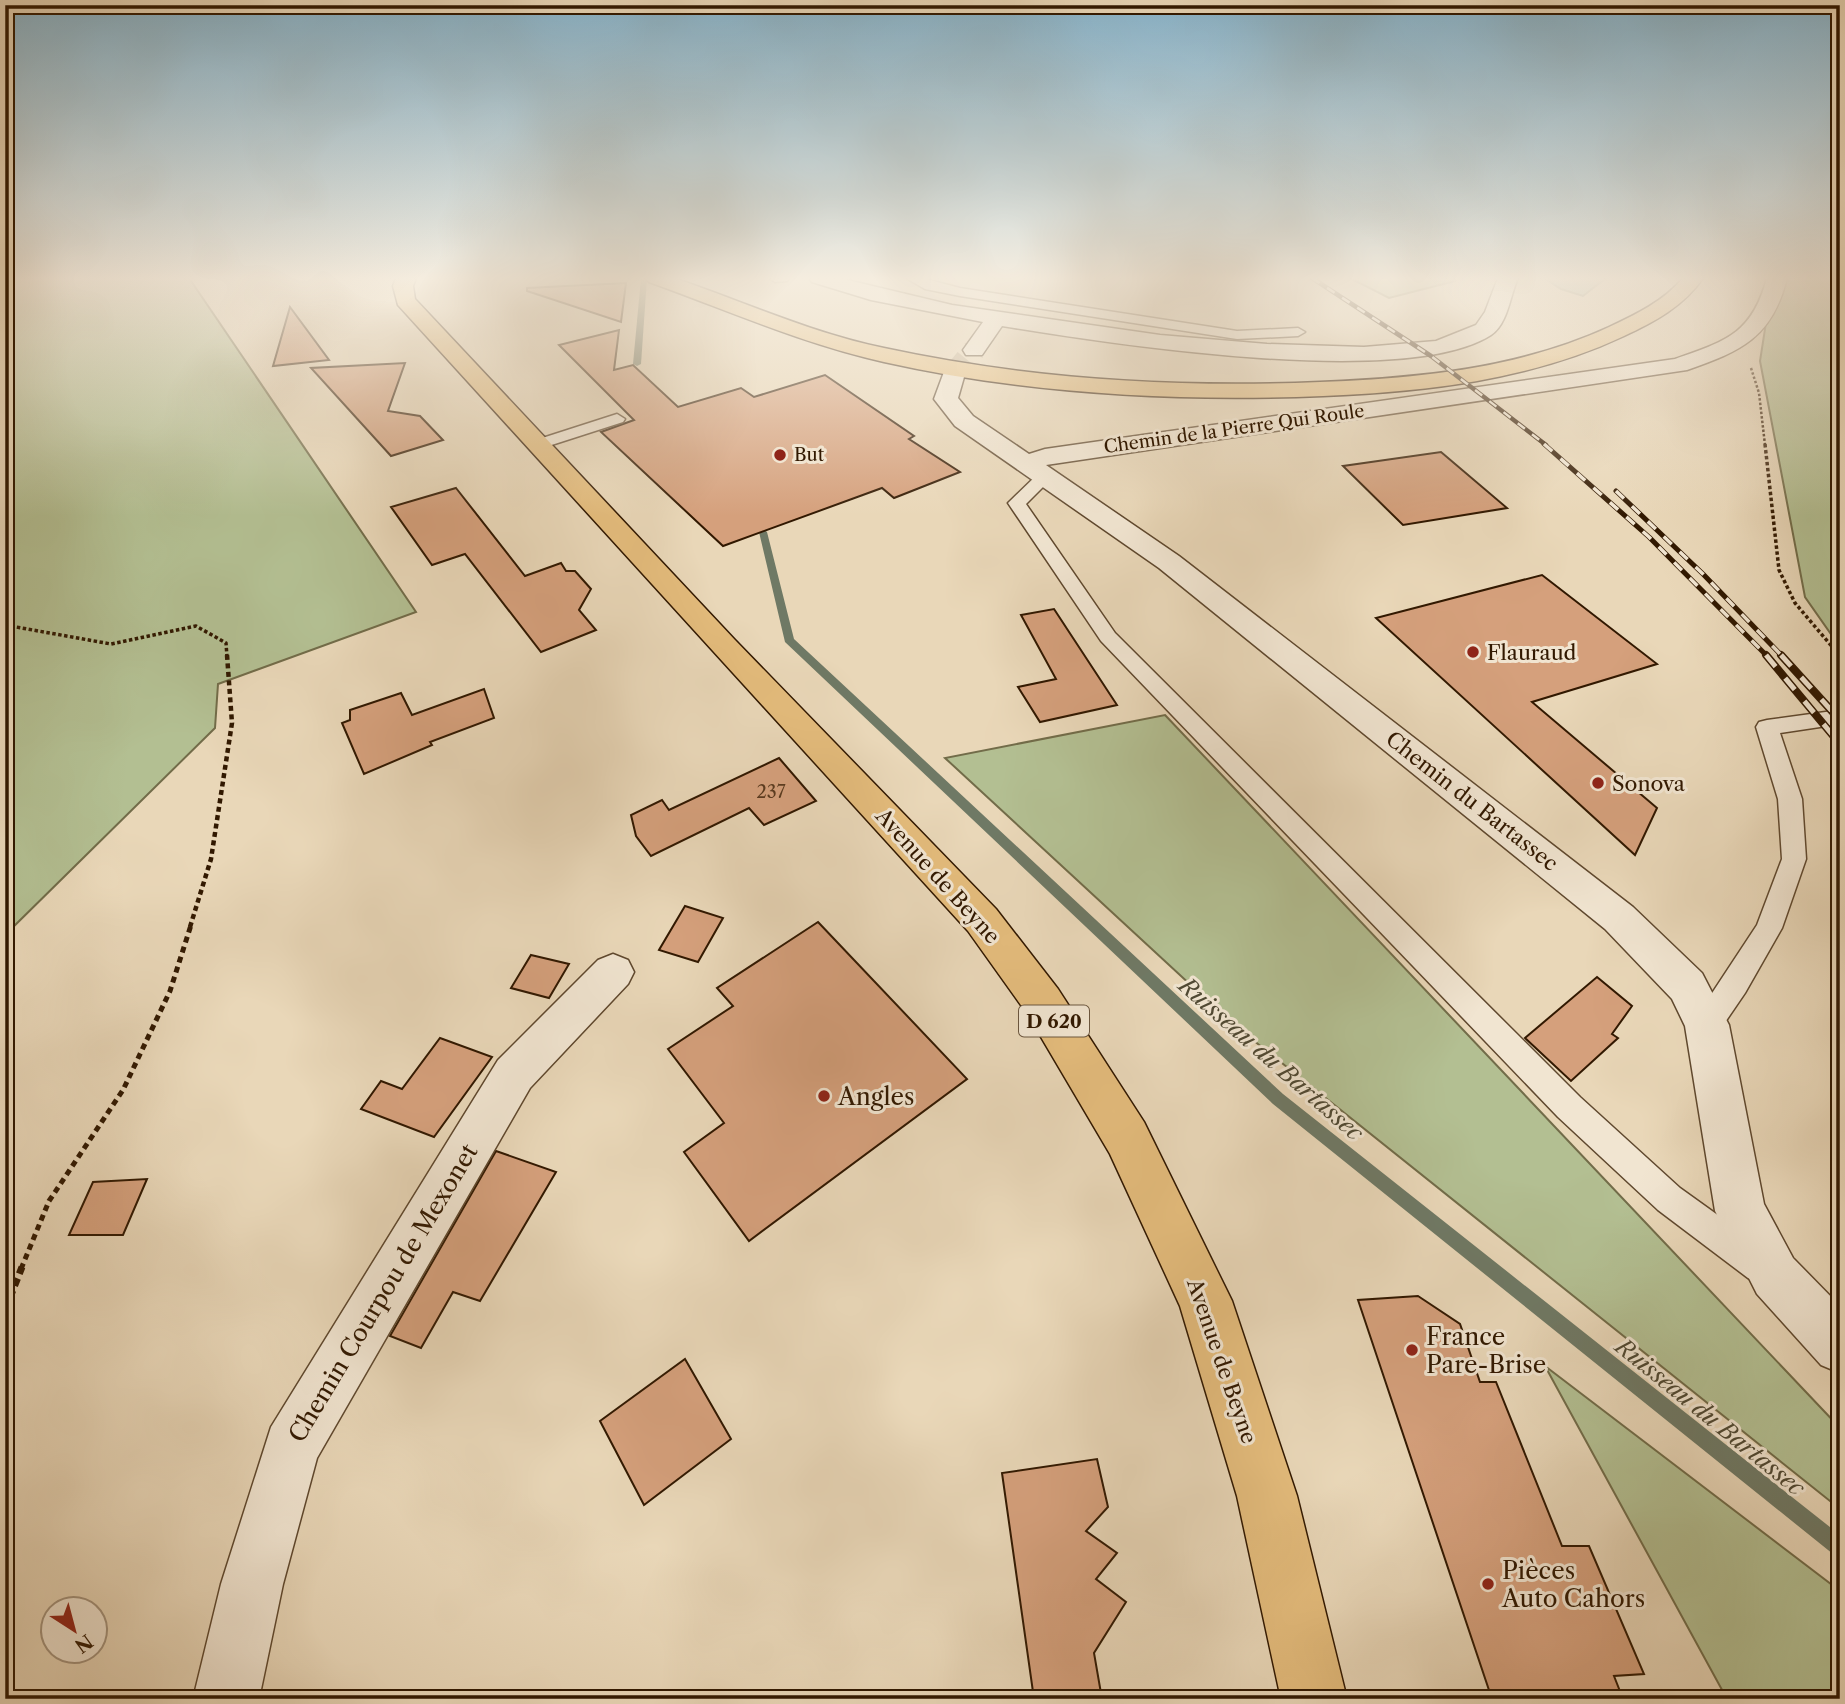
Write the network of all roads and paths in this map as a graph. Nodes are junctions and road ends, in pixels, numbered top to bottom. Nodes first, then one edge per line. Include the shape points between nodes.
1 (459, 358) edge
2 (901, 358) edge
3 (981, 358) edge
4 (1462, 358) edge
5 (1547, 358) edge
6 (1701, 358) edge
7 (1741, 358) edge
8 (952, 377) tunnel mouth
9 (617, 419) dead end
10 (536, 445) junction
11 (1035, 470) junction
12 (5, 625) edge
13 (1840, 656) edge
14 (1840, 717) edge
15 (613, 972) dead end
16 (1707, 1025) junction
17 (1775, 1276) junction
18 (5, 1310) edge
19 (1840, 1346) edge
20 (226, 1699) edge
21 (1314, 1699) edge

1 - 10 main road, Avenue de Beyne / D 620
2 - 5 main road via 1032,380 1154,390 1275,392 1458,377
3 - 4 main road via 1155,377 1269,378 1363,372
6 - 11 street, Chemin de la Pierre Qui Roule via 1679,365 1059,455
7 - 13 path via 1752,370 1759,393 1779,570 1795,603
8 - 11 street, Chemin du Bartassec via 946,399 964,421
9 - 10 lane
10 - 21 main road, Avenue de Beyne / D 620 via 982,920 1043,1002 1127,1138 1205,1301 1267,1496
11 - 16 street, Chemin du Bartassec via 1169,562 1619,918 1687,986
11 - 17 lane via 1017,503 1108,638 1569,1107 1669,1199
12 - 18 path via 111,645 196,626 226,643 232,723 211,859 170,991 123,1090 48,1201
14 - 16 lane via 1767,727 1790,799 1794,859 1769,928
15 - 20 street, Chemin Courpou de Mexonet via 514,1074 291,1447 252,1584
16 - 17 street, Chemin du Bartassec via 1740,1211
17 - 19 street, Chemin du Bartassec

